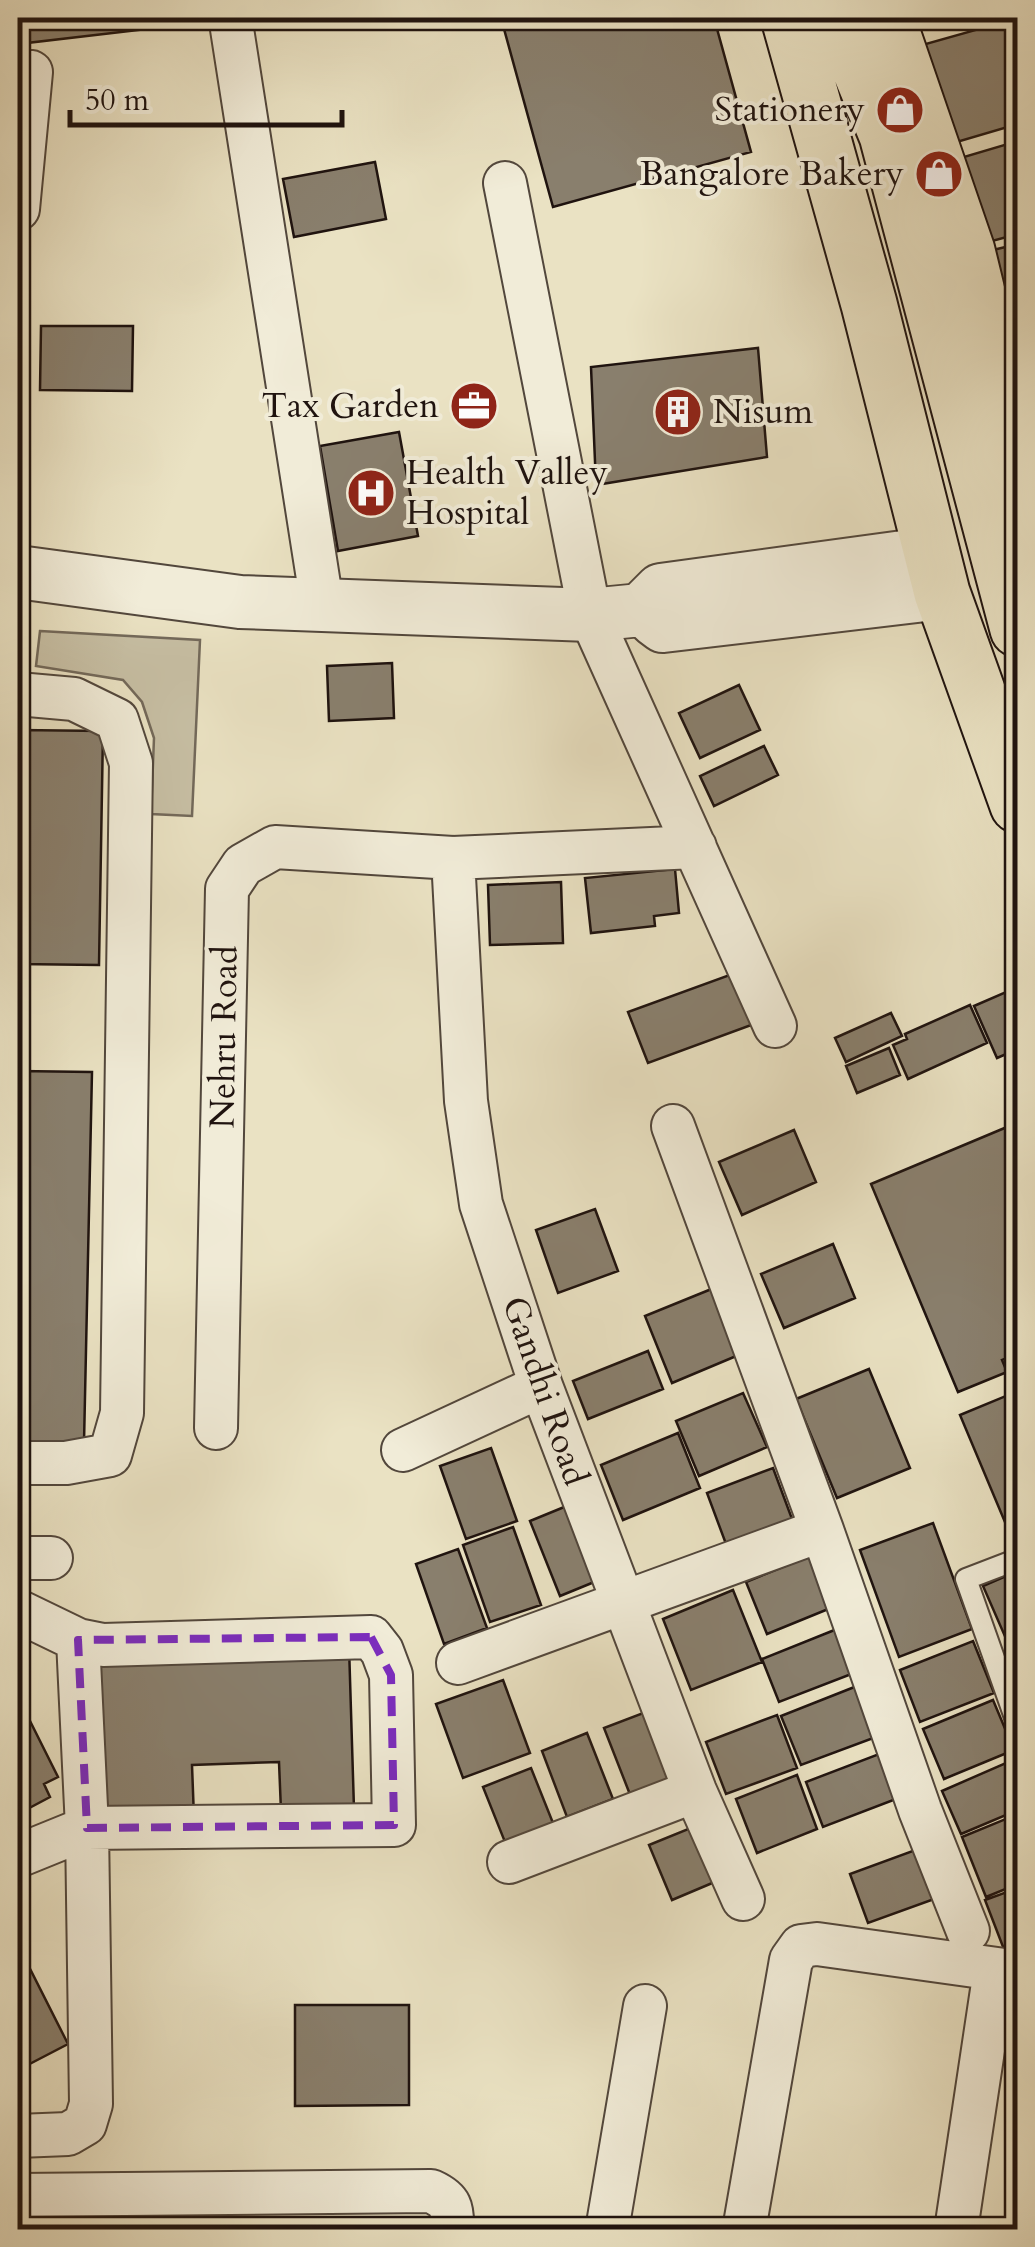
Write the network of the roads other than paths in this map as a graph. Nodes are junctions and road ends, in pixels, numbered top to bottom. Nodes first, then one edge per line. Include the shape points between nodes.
1 (789, 18) edge
2 (839, 18) edge
3 (887, 18) edge
4 (232, 29) dead end
5 (31, 72) dead end
6 (505, 182) dead end
7 (18, 209) edge
8 (1018, 461) edge
9 (937, 573) junction
10 (19, 578) edge
11 (322, 604) junction
12 (616, 613) junction
13 (1018, 628) edge
14 (18, 691) edge
15 (1018, 805) edge
16 (695, 847) junction
17 (454, 858) junction
18 (775, 1026) dead end
19 (673, 1126) dead end
20 (540, 1386) junction
21 (216, 1428) dead end
22 (404, 1450) dead end
23 (18, 1463) edge
24 (822, 1530) junction
25 (1018, 1559) edge
26 (622, 1603) junction
27 (18, 1611) edge
28 (78, 1640) junction
29 (458, 1663) dead end
30 (1018, 1726) edge
31 (695, 1791) junction
32 (87, 1828) junction
33 (18, 1856) edge
34 (508, 1862) dead end
35 (742, 1899) dead end
36 (968, 1932) dead end
37 (1006, 1971) edge
38 (645, 2006) dead end
39 (18, 2136) edge
40 (18, 2194) edge
41 (452, 2230) edge
42 (607, 2230) edge
43 (744, 2230) edge
44 (956, 2230) edge

1 - 9 main road
2 - 13 main road via 887,135
3 - 8 main road via 966,251
4 - 11 street
5 - 7 street
6 - 12 street
9 - 12 street via 664,626
9 - 15 main road
10 - 11 street via 240,602
11 - 12 street
12 - 16 street
14 - 23 street via 74,699 117,720 131,763 122,1412 110,1454
16 - 17 street, Nehru Road
16 - 18 street
17 - 20 street, Gandhi Road via 466,1100 481,1204
17 - 21 street, Nehru Road via 274,848 244,865 228,890
19 - 24 street
20 - 22 street
20 - 26 street, Gandhi Road
24 - 26 street
24 - 36 street
25 - 30 lane via 966,1579
26 - 29 street
26 - 31 street, Gandhi Road
27 - 28 street
28 - 32 street
28 - 32 street via 102,1646 371,1636 391,1675 394,1825
31 - 34 street
31 - 35 street, Gandhi Road
32 - 33 street
32 - 39 street via 91,2104 86,2124 68,2134
37 - 43 street via 801,1946 791,1960
37 - 44 street
38 - 42 street
40 - 41 street via 430,2191 453,2211

